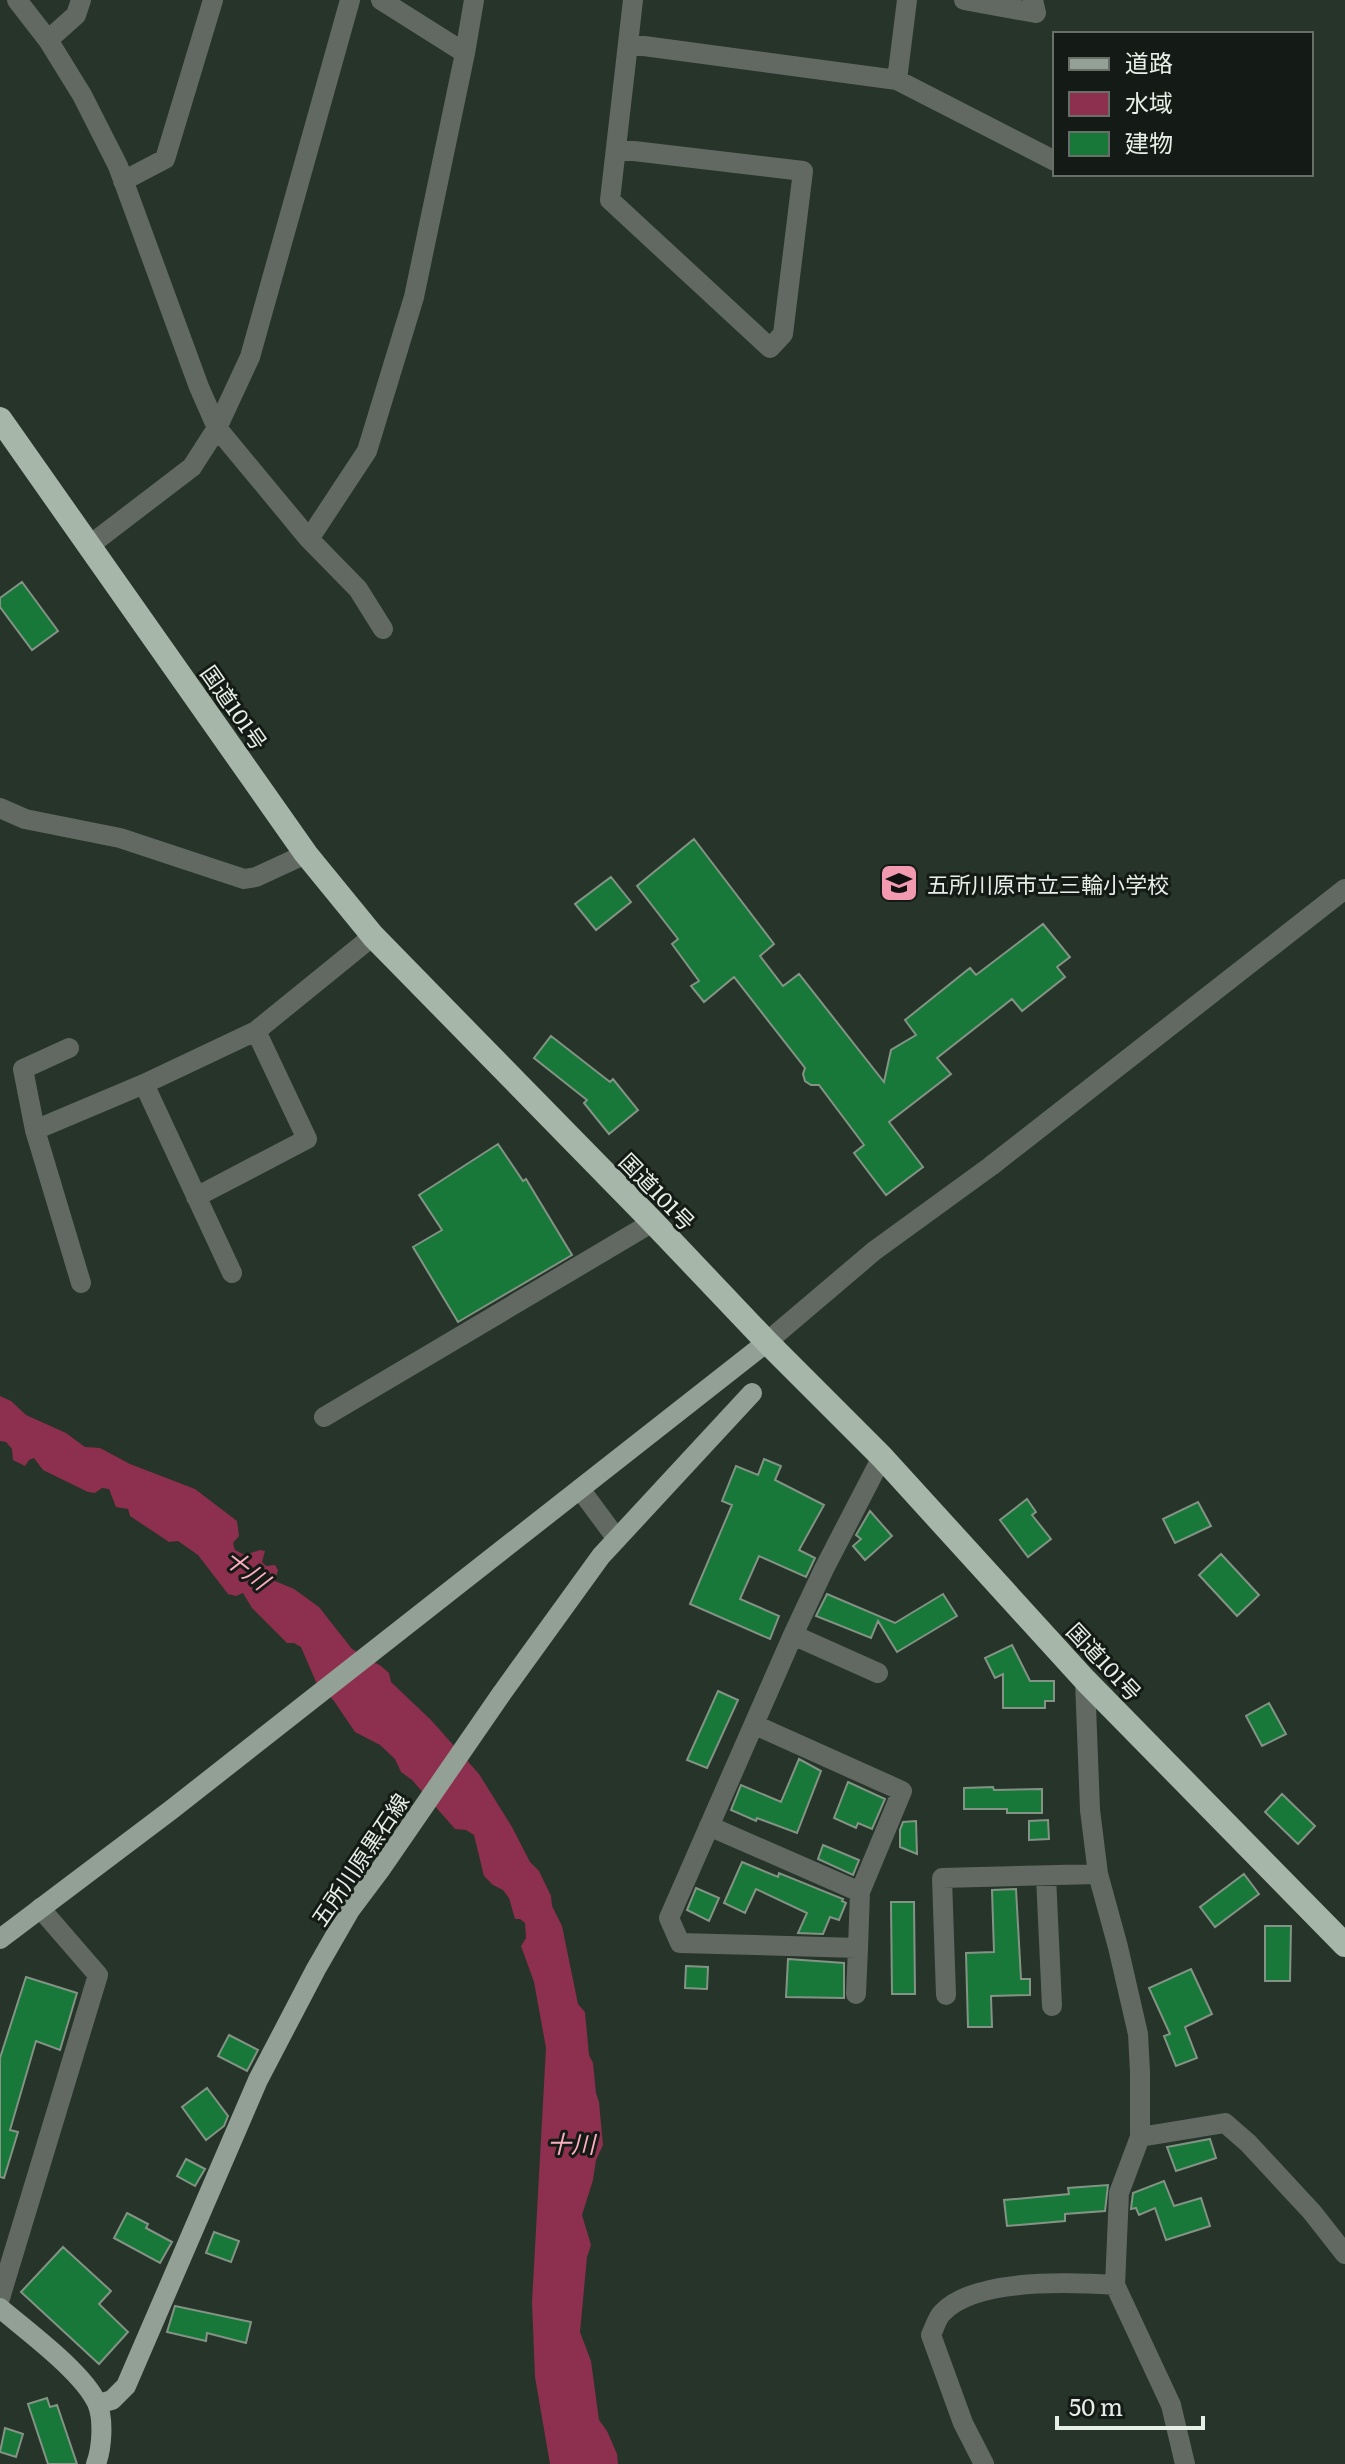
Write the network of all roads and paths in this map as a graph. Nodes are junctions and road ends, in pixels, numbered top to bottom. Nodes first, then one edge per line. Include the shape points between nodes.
1 (17, 0) edge
2 (81, 0) edge
3 (213, 0) edge
4 (350, 0) edge
5 (381, 0) edge
6 (474, 0) edge
7 (633, 0) edge
8 (907, 0) edge
9 (964, 0) edge
10 (1033, 0) edge
11 (48, 40) junction
12 (629, 44) junction
13 (465, 53) junction
14 (897, 80) junction
15 (617, 149) junction
16 (1053, 160) edge
17 (123, 181) junction
18 (0, 419) edge
19 (217, 428) junction
20 (309, 539) junction
21 (90, 545) junction
22 (383, 629) dead end
23 (0, 808) edge
24 (306, 854) junction
25 (1345, 889) edge
26 (373, 936) junction
27 (256, 1031) junction
28 (69, 1048) dead end
29 (144, 1084) junction
30 (35, 1130) junction
31 (196, 1197) junction
32 (653, 1222) junction
33 (232, 1273) dead end
34 (81, 1283) dead end
35 (767, 1342) junction
36 (752, 1393) dead end
37 (324, 1417) dead end
38 (882, 1457) junction
39 (580, 1489) junction
40 (617, 1539) junction
41 (793, 1635) junction
42 (878, 1673) dead end
43 (1085, 1680) junction
44 (755, 1725) junction
45 (709, 1826) junction
46 (1098, 1874) junction
47 (1046, 1876) junction
48 (860, 1892) junction
49 (40, 1908) junction
50 (0, 1939) edge
51 (1345, 1945) edge
52 (858, 1948) junction
53 (856, 1994) dead end
54 (946, 1995) dead end
55 (1052, 2006) dead end
56 (1140, 2137) junction
57 (1345, 2254) edge
58 (1115, 2285) junction
59 (0, 2298) edge
60 (0, 2308) edge
61 (98, 2404) junction
62 (96, 2464) edge
63 (984, 2464) edge
64 (1185, 2464) edge

1 - 11 street
2 - 11 street via 76,15
3 - 17 street via 165,159
4 - 19 street via 250,357
5 - 13 street
6 - 13 street
7 - 12 street
8 - 14 street
9 - 10 street via 1036,13
11 - 17 street via 82,95
12 - 14 street
12 - 15 street
13 - 20 street via 414,297 367,451
14 - 16 street
15 - 15 street via 610,200 770,348 783,334 803,171
17 - 19 street
18 - 21 highway, 国道101号
19 - 20 street
19 - 21 street via 192,467
20 - 22 street via 358,589
21 - 24 highway, 国道101号
23 - 24 street via 25,819 120,838 244,879
24 - 26 highway, 国道101号
25 - 35 street via 874,1251
26 - 27 street
26 - 32 highway, 国道101号
27 - 29 street
27 - 31 street via 307,1139
28 - 30 street via 23,1069
29 - 30 street
29 - 31 street
30 - 34 street
31 - 33 street
32 - 35 highway, 国道101号
32 - 37 street
35 - 38 highway, 国道101号
35 - 39 main road
36 - 40 main road, 五所川原黒石線
38 - 41 street
38 - 43 highway, 国道101号
39 - 40 street
39 - 49 main road
40 - 61 main road, 五所川原黒石線 via 489,1710 350,1910 258,2080 126,2386 112,2400
41 - 42 street
41 - 44 street
43 - 46 street
43 - 51 highway, 国道101号
44 - 45 street
44 - 48 street via 902,1791
45 - 48 street
45 - 52 street via 669,1918 680,1943
46 - 47 street
46 - 56 street via 1138,2034
47 - 54 street via 942,1878
47 - 55 street
48 - 52 street
49 - 50 main road
49 - 59 street via 98,1975
52 - 53 street
56 - 57 street via 1225,2123 1291,2189
56 - 58 street via 1119,2193
58 - 63 street via 1049,2282 971,2293 941,2314 931,2335
58 - 64 street via 1171,2405
60 - 61 main road via 80,2380
61 - 62 main road via 102,2440

